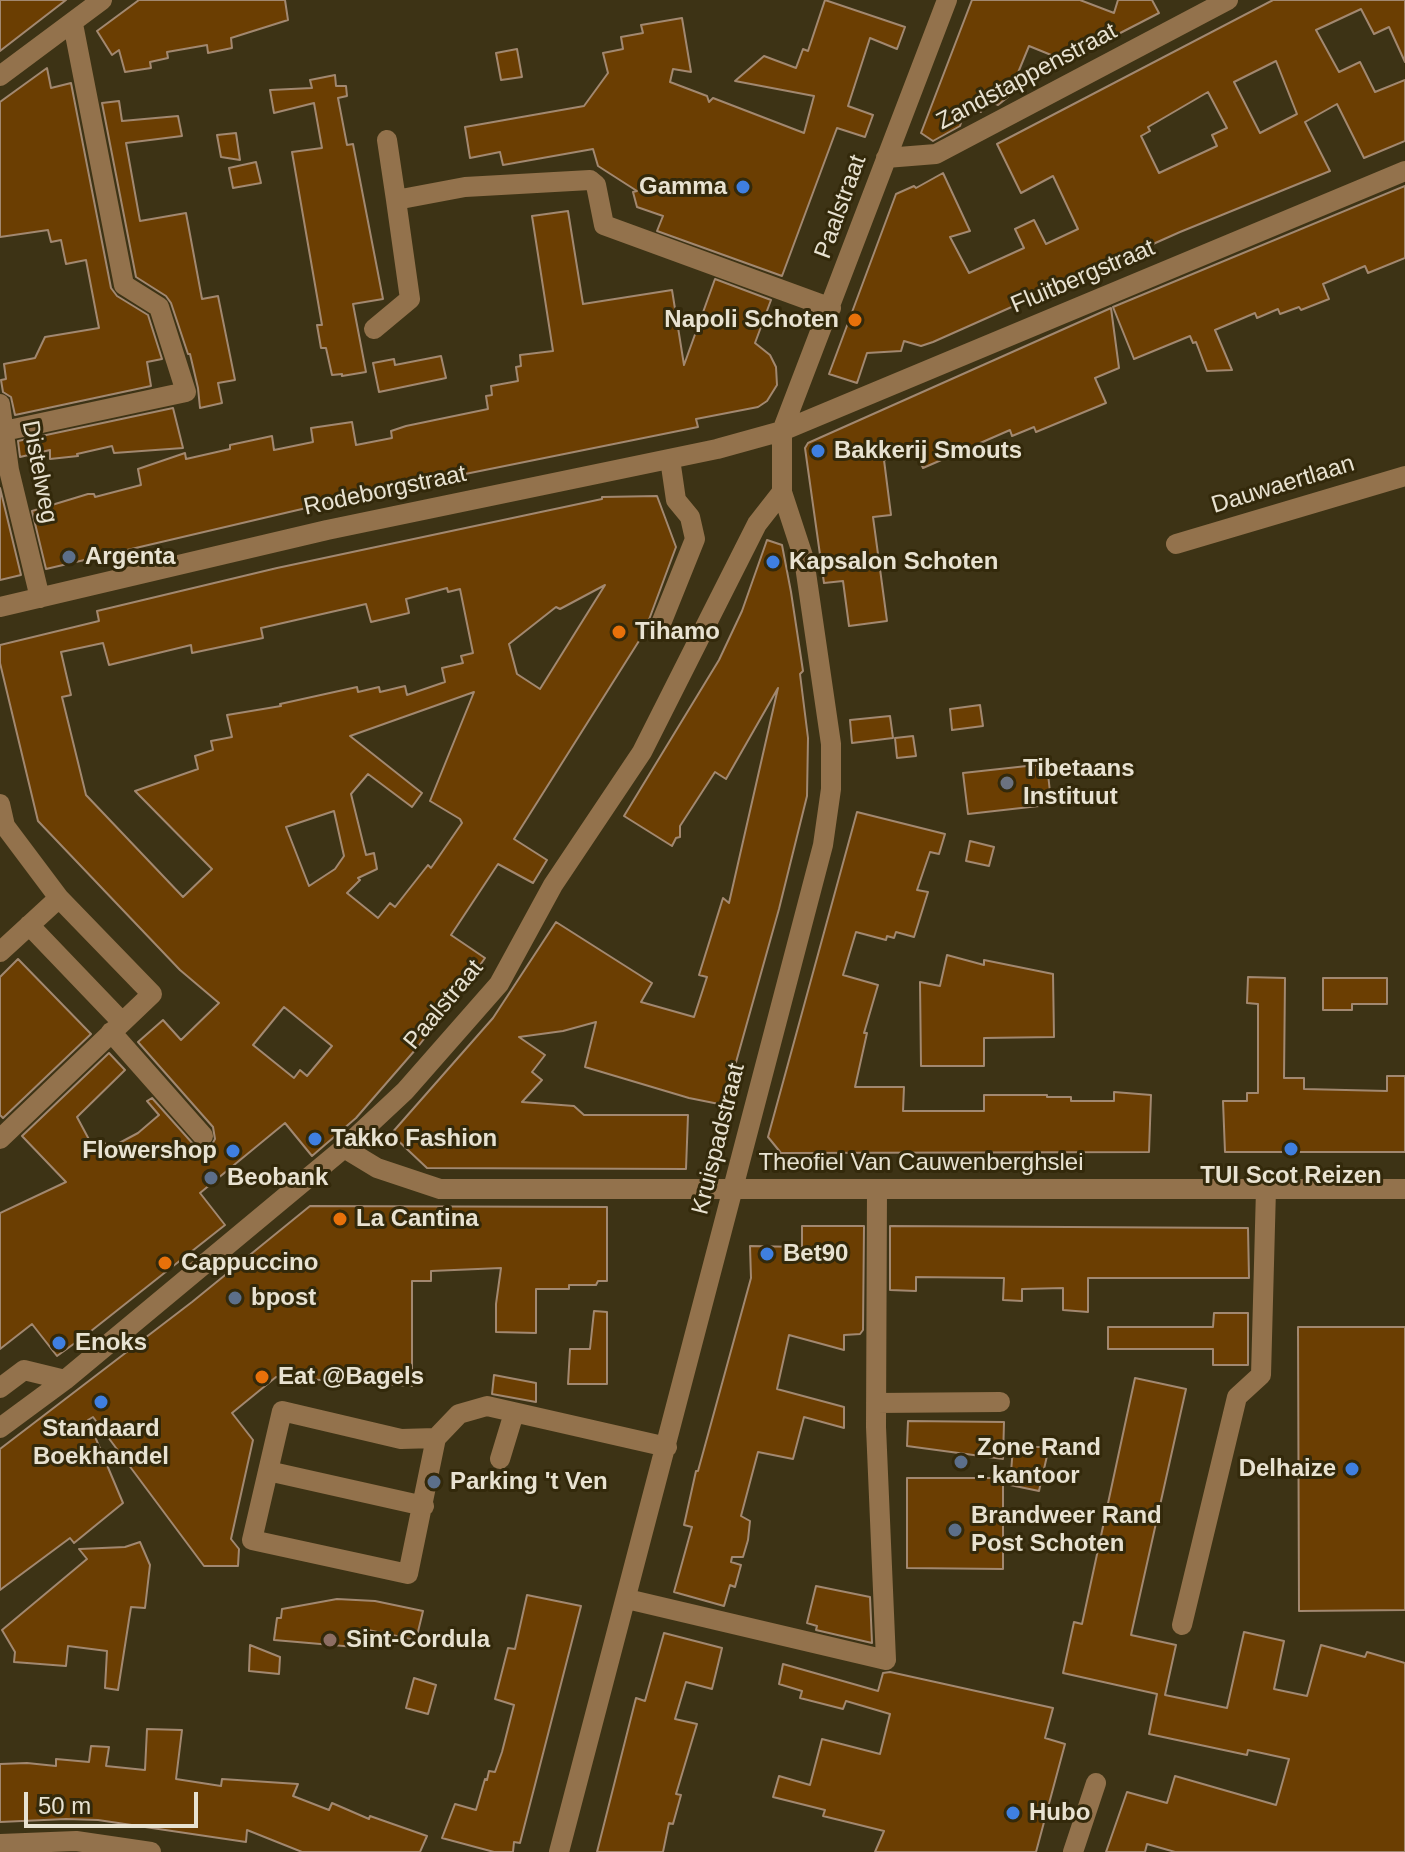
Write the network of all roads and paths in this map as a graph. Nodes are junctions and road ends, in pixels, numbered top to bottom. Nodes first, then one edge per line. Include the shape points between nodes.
1 (102, 0) edge
2 (947, 0) edge
3 (1228, 0) edge
4 (73, 24) junction
5 (0, 76) edge
6 (387, 140) dead end
7 (886, 158) junction
8 (1405, 171) edge
9 (396, 200) junction
10 (831, 308) junction
11 (374, 329) dead end
12 (0, 404) edge
13 (4, 431) junction
14 (782, 431) junction
15 (670, 459) junction
16 (1405, 476) edge
17 (782, 492) junction
18 (1176, 544) dead end
19 (40, 598) junction
20 (0, 607) edge
21 (658, 631) dead end
22 (0, 804) edge
23 (59, 898) junction
24 (29, 925) junction
25 (0, 952) edge
26 (116, 1026) junction
27 (203, 1136) dead end
28 (0, 1139) edge
29 (344, 1148) junction
30 (734, 1189) junction
31 (877, 1189) junction
32 (1266, 1189) junction
33 (1405, 1189) edge
34 (65, 1380) junction
35 (0, 1388) edge
36 (1000, 1402) dead end
37 (876, 1403) junction
38 (514, 1413) junction
39 (0, 1428) edge
40 (436, 1438) junction
41 (667, 1447) junction
42 (500, 1459) dead end
43 (268, 1471) junction
44 (424, 1506) junction
45 (627, 1599) junction
46 (1182, 1625) dead end
47 (1096, 1783) dead end
48 (0, 1844) edge
49 (151, 1852) edge
50 (559, 1852) edge
51 (1073, 1852) edge

1 - 4 street
2 - 7 street, Paalstraat
3 - 7 street, Zandstappenstraat via 936,154
4 - 5 street
4 - 13 street via 124,285 159,307 186,392
6 - 9 street
7 - 10 street, Paalstraat
8 - 14 street, Fluitbergstraat
9 - 10 street via 465,187 590,180 596,185 604,225
9 - 11 street via 410,299
10 - 14 street, Paalstraat
12 - 13 street, Distelweg
13 - 19 street, Distelweg
14 - 15 street, Rodeborgstraat
14 - 17 street, Kruispadstraat
15 - 19 street, Rodeborgstraat via 374,519
15 - 21 street via 676,500 690,517 695,539
16 - 18 street, Dauwaertlaan
17 - 29 street, Paalstraat via 757,524 642,752 553,885 499,984 405,1091
17 - 30 street, Kruispadstraat via 804,559 813,612 831,744 831,789 823,845
19 - 20 street, Rodeborgstraat
22 - 23 street via 5,826
23 - 24 street
23 - 26 street via 152,994
24 - 25 street
24 - 26 street
26 - 27 street
26 - 28 street
29 - 30 street, Theofiel Van Cauwenberghslei via 377,1168 440,1189
29 - 34 street, Paalstraat
30 - 31 street, Theofiel Van Cauwenberghslei
30 - 41 street, Kruispadstraat
31 - 32 street, Theofiel Van Cauwenberghslei
31 - 37 street
32 - 33 street, Theofiel Van Cauwenberghslei
32 - 46 street via 1261,1375 1237,1397
34 - 35 street via 24,1370
34 - 39 street, Paalstraat
36 - 37 street
37 - 45 street via 886,1660
38 - 40 street via 475,1408 459,1414
38 - 41 street
38 - 42 street
40 - 43 street via 401,1439 282,1411
40 - 44 street
41 - 45 street, Kruispadstraat
43 - 44 street
43 - 44 street via 252,1540 408,1574
45 - 50 street, Kruispadstraat
47 - 51 street
48 - 49 street via 76,1841

